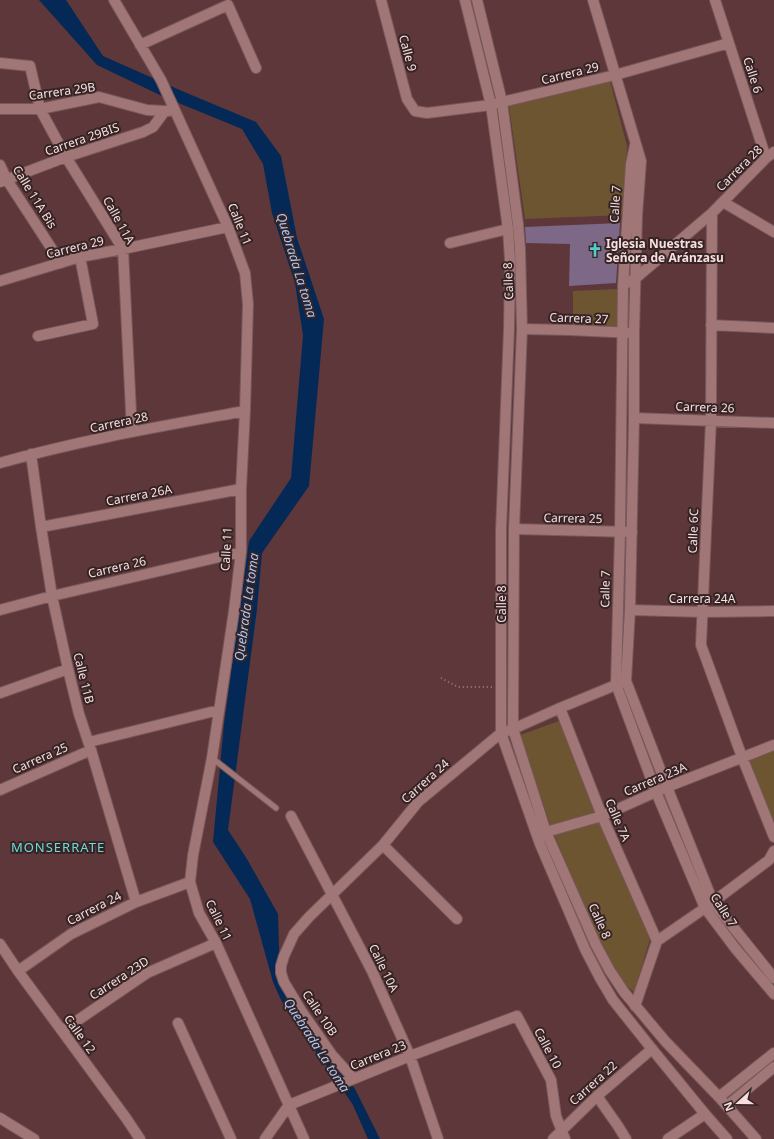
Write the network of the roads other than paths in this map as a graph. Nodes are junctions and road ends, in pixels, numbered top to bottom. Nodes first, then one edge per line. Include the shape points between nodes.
1 (114, 0) edge
2 (381, 0) edge
3 (465, 0) edge
4 (478, 0) edge
5 (593, 0) edge
6 (715, 0) edge
7 (728, 43) junction
8 (140, 45) junction
9 (0, 63) edge
10 (256, 68) dead end
11 (615, 75) junction
12 (502, 102) junction
13 (491, 105) junction
14 (40, 109) junction
15 (171, 109) junction
16 (0, 110) edge
17 (415, 111) joint
18 (635, 143) junction
19 (770, 155) edge
20 (66, 156) junction
21 (0, 164) edge
22 (4, 181) edge
23 (723, 202) junction
24 (712, 213) junction
25 (228, 227) junction
26 (508, 229) junction
27 (774, 232) edge
28 (450, 243) dead end
29 (123, 249) junction
30 (80, 257) junction
31 (62, 263) junction
32 (636, 278) junction
33 (0, 281) edge
34 (623, 285) junction
35 (711, 325) junction
36 (774, 328) edge
37 (522, 329) junction
38 (622, 333) junction
39 (634, 333) junction
40 (38, 336) dead end
41 (245, 411) junction
42 (634, 418) junction
43 (711, 420) junction
44 (774, 423) edge
45 (132, 432) junction
46 (31, 454) junction
47 (0, 463) edge
48 (241, 489) junction
49 (41, 527) junction
50 (514, 529) junction
51 (620, 532) junction
52 (632, 532) junction
53 (241, 552) junction
54 (52, 596) junction
55 (0, 610) edge
56 (630, 610) junction
57 (774, 611) edge
58 (703, 612) junction
59 (68, 669) junction
60 (626, 681) junction
61 (616, 684) junction
62 (0, 693) edge
63 (560, 708) junction
64 (219, 710) junction
65 (513, 729) junction
66 (501, 733) junction
67 (774, 745) edge
68 (90, 746) junction
69 (742, 757) junction
70 (212, 758) junction
71 (667, 787) junction
72 (0, 790) edge
73 (656, 792) junction
74 (276, 808) dead end
75 (290, 816) dead end
76 (602, 816) junction
77 (546, 832) junction
78 (774, 837) edge
79 (383, 846) junction
80 (774, 851) edge
81 (771, 863) edge
82 (190, 882) junction
83 (332, 894) junction
84 (136, 902) junction
85 (709, 905) junction
86 (457, 919) dead end
87 (657, 941) junction
88 (216, 943) junction
89 (0, 944) edge
90 (284, 956) joint
91 (18, 971) junction
92 (774, 978) edge
93 (774, 994) edge
94 (635, 1006) junction
95 (517, 1016) joint
96 (178, 1023) dead end
97 (62, 1031) junction
98 (652, 1048) junction
99 (774, 1053) edge
100 (410, 1056) junction
101 (774, 1067) edge
102 (353, 1079) junction
103 (597, 1096) junction
104 (719, 1097) junction
105 (289, 1105) junction
106 (727, 1106) junction
107 (705, 1114) junction
108 (0, 1118) edge
109 (563, 1135) edge
110 (34, 1139) edge
111 (140, 1139) edge
112 (231, 1139) edge
113 (265, 1139) edge
114 (304, 1139) edge
115 (438, 1139) edge
116 (553, 1139) edge
117 (626, 1139) edge
118 (668, 1139) edge
119 (728, 1139) edge
120 (756, 1139) edge

1 - 8 street, Calle 11
2 - 17 street, Calle 9 via 407,99
3 - 13 street, Calle 8
4 - 12 street, Calle 8
5 - 11 street, Calle 7
6 - 7 street, Calle 6
7 - 11 street, Carrera 29
7 - 19 street, Calle 6
8 - 10 street via 228,5
8 - 15 street, Calle 11 via 161,80
9 - 14 street, Calle 11A via 30,66
11 - 12 street, Carrera 29
11 - 18 street, Calle 7
12 - 13 street, Carrera 29
12 - 37 street, Calle 8 via 518,232
13 - 17 street, Carrera 29 via 427,113
13 - 26 street, Calle 8
14 - 15 street, Carrera 29B via 99,97 147,110
14 - 16 street, Carrera 29B
14 - 20 street, Calle 11A
15 - 20 street, Carrera 29BIS via 153,127 143,132
15 - 25 street, Calle 11
18 - 32 street, Calle 7 via 641,161
18 - 34 street, Calle 7 via 631,164
19 - 23 street, Carrera 28
20 - 22 street, Carrera 29BIS
20 - 29 street, Calle 11A
21 - 22 street, Calle 11A Bis
22 - 31 street, Calle 11A Bis
23 - 24 street, Carrera 28
23 - 27 street
24 - 32 street, Carrera 28
24 - 35 street, Calle 6C
25 - 29 street, Carrera 29
25 - 41 street, Calle 11 via 245,273 248,304
26 - 28 street
26 - 66 street, Calle 8 via 509,329 500,531
29 - 30 street, Carrera 29
29 - 45 street, Calle 11A
30 - 31 street, Carrera 29
30 - 40 street via 93,324
31 - 33 street, Carrera 29
32 - 34 street, Carrera 28
32 - 39 street, Calle 7
34 - 38 street, Calle 7
35 - 36 street
35 - 43 street, Calle 6C
37 - 38 street, Carrera 27
37 - 50 street, Calle 8
38 - 39 street, Carrera 27
38 - 51 street, Calle 7
39 - 42 street, Calle 7
41 - 45 street, Carrera 28
41 - 48 street, Calle 11
42 - 43 street, Carrera 26
42 - 52 street, Calle 7
43 - 44 street, Carrera 26
43 - 58 street, Calle 6C
45 - 46 street, Carrera 28
46 - 47 street, Carrera 28
46 - 49 street, Calle 11B
48 - 49 street, Carrera 26A
48 - 53 street, Calle 11
49 - 54 street, Calle 11B
50 - 51 street, Carrera 25
50 - 65 street, Calle 8
51 - 52 street, Carrera 25
51 - 61 street, Calle 7
52 - 56 street, Calle 7
53 - 54 street, Carrera 26
53 - 64 street, Calle 11
54 - 55 street, Carrera 26
54 - 59 street, Calle 11B
56 - 58 street, Carrera 24A
56 - 60 street, Calle 7
57 - 58 street, Carrera 24A
58 - 69 street, Calle 6C via 701,645
59 - 62 street
59 - 68 street, Calle 11B
60 - 61 street, Carrera 24
60 - 71 street, Calle 7
61 - 63 street, Carrera 24
61 - 73 street, Calle 7
63 - 65 street, Carrera 24
63 - 76 street, Calle 7A
64 - 68 street, Carrera 25
64 - 70 street, Calle 11
65 - 66 street, Carrera 24
65 - 77 street, Calle 8
66 - 79 street, Carrera 24 via 418,802
66 - 98 street, Calle 8 via 540,844 585,949 613,1000
67 - 69 street, Carrera 23A
68 - 72 street, Carrera 25
68 - 84 street, Calle 11B
69 - 71 street, Carrera 23A
69 - 78 street, Calle 6C
70 - 74 lane
70 - 82 street, Calle 11 via 192,855
71 - 73 street, Carrera 23A
71 - 85 street, Calle 7
73 - 76 street, Carrera 23A
73 - 85 street, Calle 7
75 - 83 street, Calle 10A
76 - 77 street, Carrera 23A
76 - 87 street, Calle 7A
77 - 94 street, Calle 8 via 596,945 610,971
79 - 83 street, Carrera 24
79 - 86 street
80 - 81 street
81 - 85 street
82 - 84 street, Carrera 24
82 - 88 street, Calle 11 via 199,913
83 - 90 street, Carrera 24 via 294,934
83 - 100 street, Calle 10A via 372,971
84 - 91 street, Carrera 24 via 71,934
85 - 87 street
85 - 92 street, Calle 7
85 - 93 street, Calle 7 via 734,948
87 - 94 street
88 - 97 street, Carrera 23D via 147,973
88 - 105 street, Calle 11
89 - 91 street, Calle 12
90 - 102 street, Calle 10B via 281,973 284,982 310,1024
91 - 97 street, Calle 12
94 - 104 street, Calle 8
95 - 100 street, Carrera 23
95 - 109 street, Calle 10 via 551,1080 556,1116
96 - 112 street
97 - 111 street, Calle 12
98 - 103 street, Carrera 22
98 - 107 street, Calle 8
99 - 104 street
100 - 102 street, Carrera 23
100 - 115 street, Calle 10A
101 - 106 street
102 - 105 street, Carrera 23
103 - 109 street, Carrera 22
103 - 117 street
104 - 106 street, Calle 8
105 - 113 street
105 - 114 street
106 - 120 street, Calle 8
107 - 118 street
107 - 119 street, Calle 8
108 - 110 street
109 - 116 street, Carrera 22

